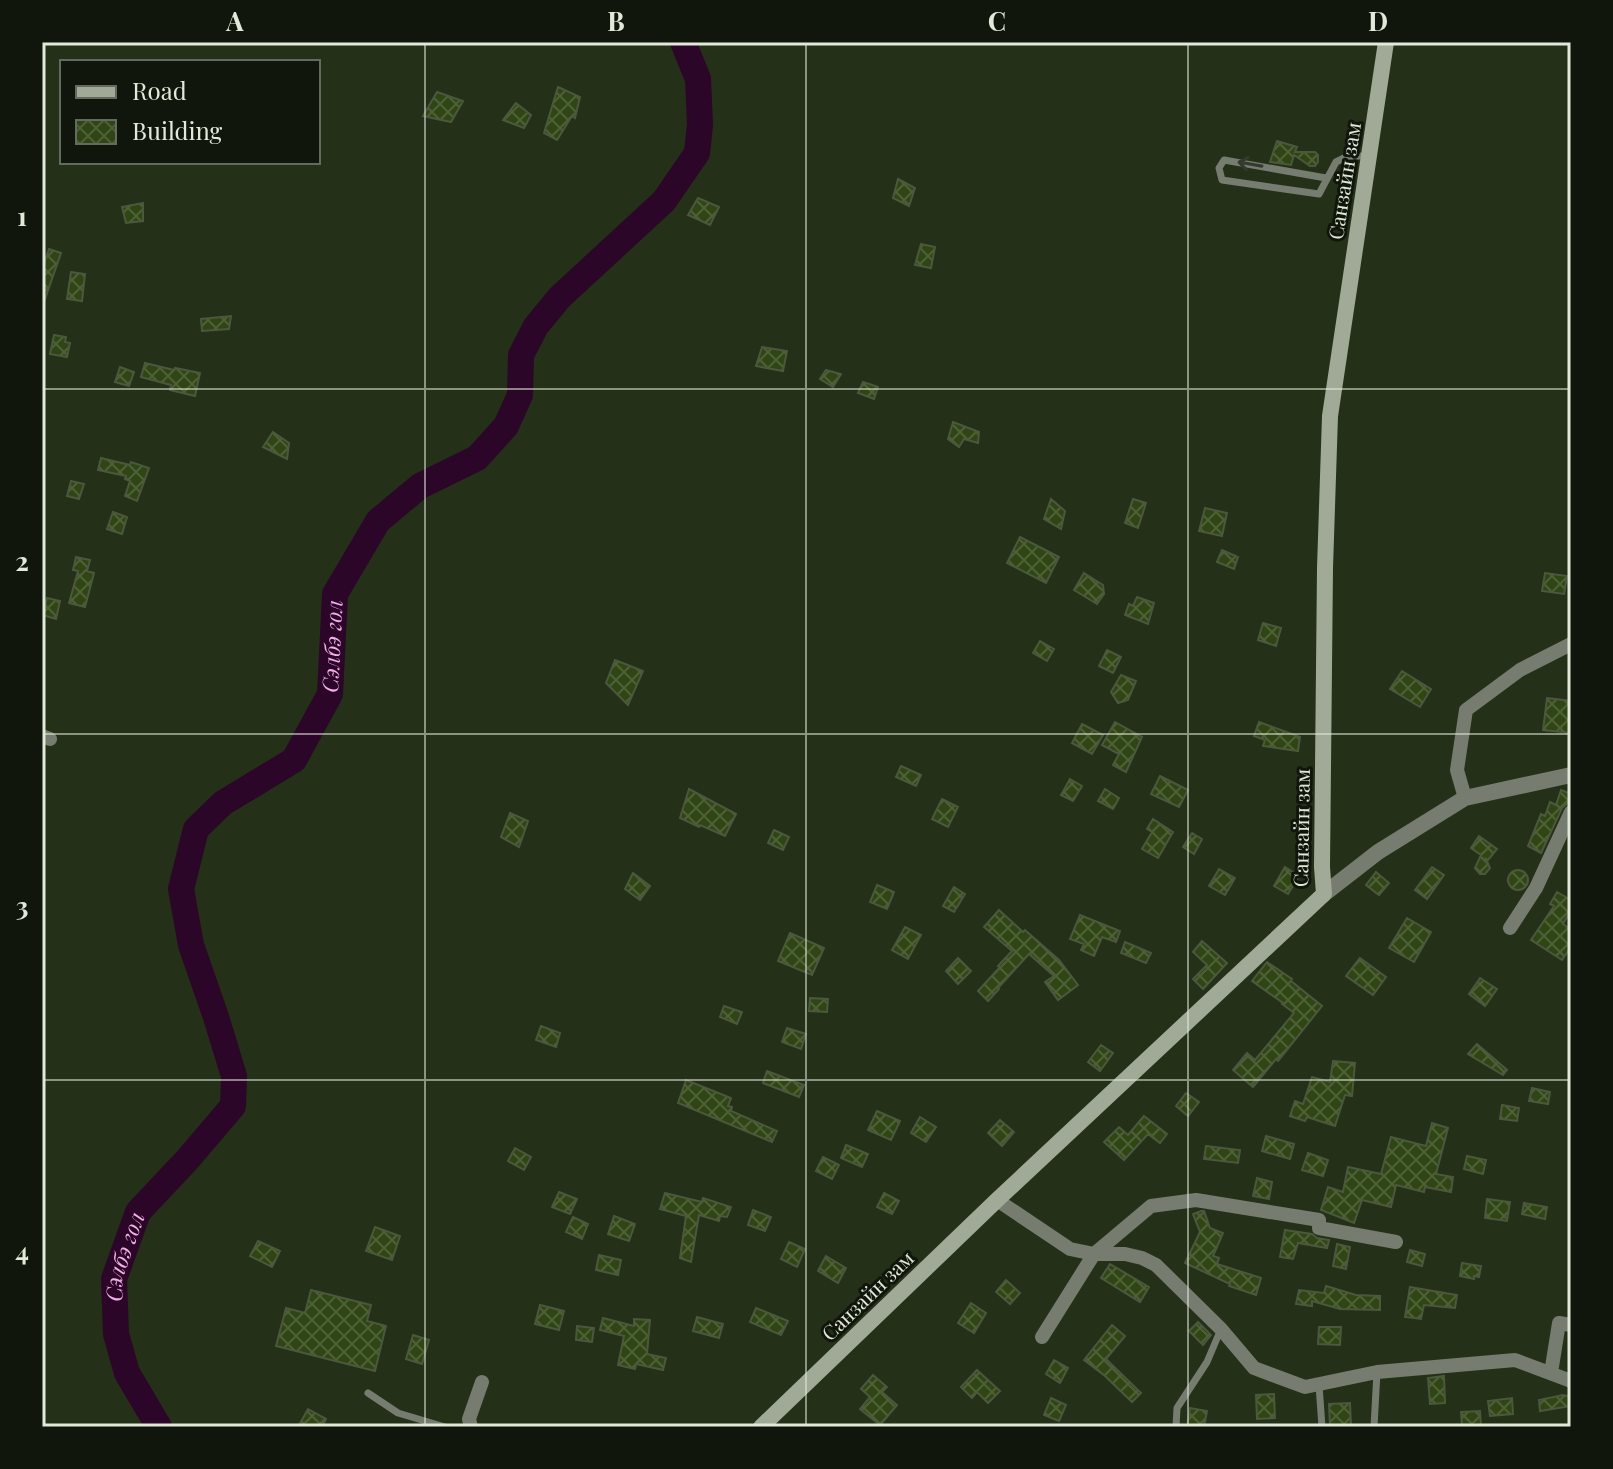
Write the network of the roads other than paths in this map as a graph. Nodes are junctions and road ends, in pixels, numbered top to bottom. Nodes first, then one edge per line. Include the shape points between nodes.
1 (1386, 42) edge
2 (1369, 156) junction
3 (1326, 178) junction
4 (1571, 644) edge
5 (1571, 775) edge
6 (1465, 798) junction
7 (1571, 812) edge
8 (1324, 894) junction
9 (1510, 928) dead end
10 (997, 1200) junction
11 (1396, 1242) dead end
12 (1094, 1254) junction
13 (1571, 1325) edge
14 (1221, 1329) junction
15 (1042, 1337) dead end
16 (1377, 1372) junction
17 (1551, 1373) junction
18 (1571, 1381) edge
19 (482, 1382) dead end
20 (1319, 1384) junction
21 (368, 1393) dead end
22 (445, 1427) edge
23 (471, 1427) edge
24 (761, 1427) edge
25 (1176, 1427) edge
26 (1322, 1427) edge
27 (1374, 1427) edge

1 - 2 main road, Санзайн зам
2 - 3 lane via 1336,162
2 - 8 main road, Санзайн зам via 1330,416
3 -> 3 lane via 1224,160 1219,168 1222,180 1314,194 1323,190
4 - 6 street via 1520,670 1466,710 1457,770
5 - 6 street
6 - 8 street via 1378,852
7 - 9 street via 1536,888
8 - 10 main road, Санзайн зам
10 - 12 street via 1070,1249
10 - 24 main road, Санзайн зам
11 - 12 street via 1319,1228 1319,1220 1196,1200 1151,1206
12 - 14 street via 1125,1254 1156,1265
12 - 15 street
13 - 17 street via 1559,1323
14 - 20 street via 1254,1368 1305,1387
14 - 25 lane via 1177,1408
16 - 17 street via 1515,1360
16 - 20 street
16 - 27 lane
17 - 18 street
19 - 23 street
20 - 26 lane
21 - 22 lane via 398,1413

